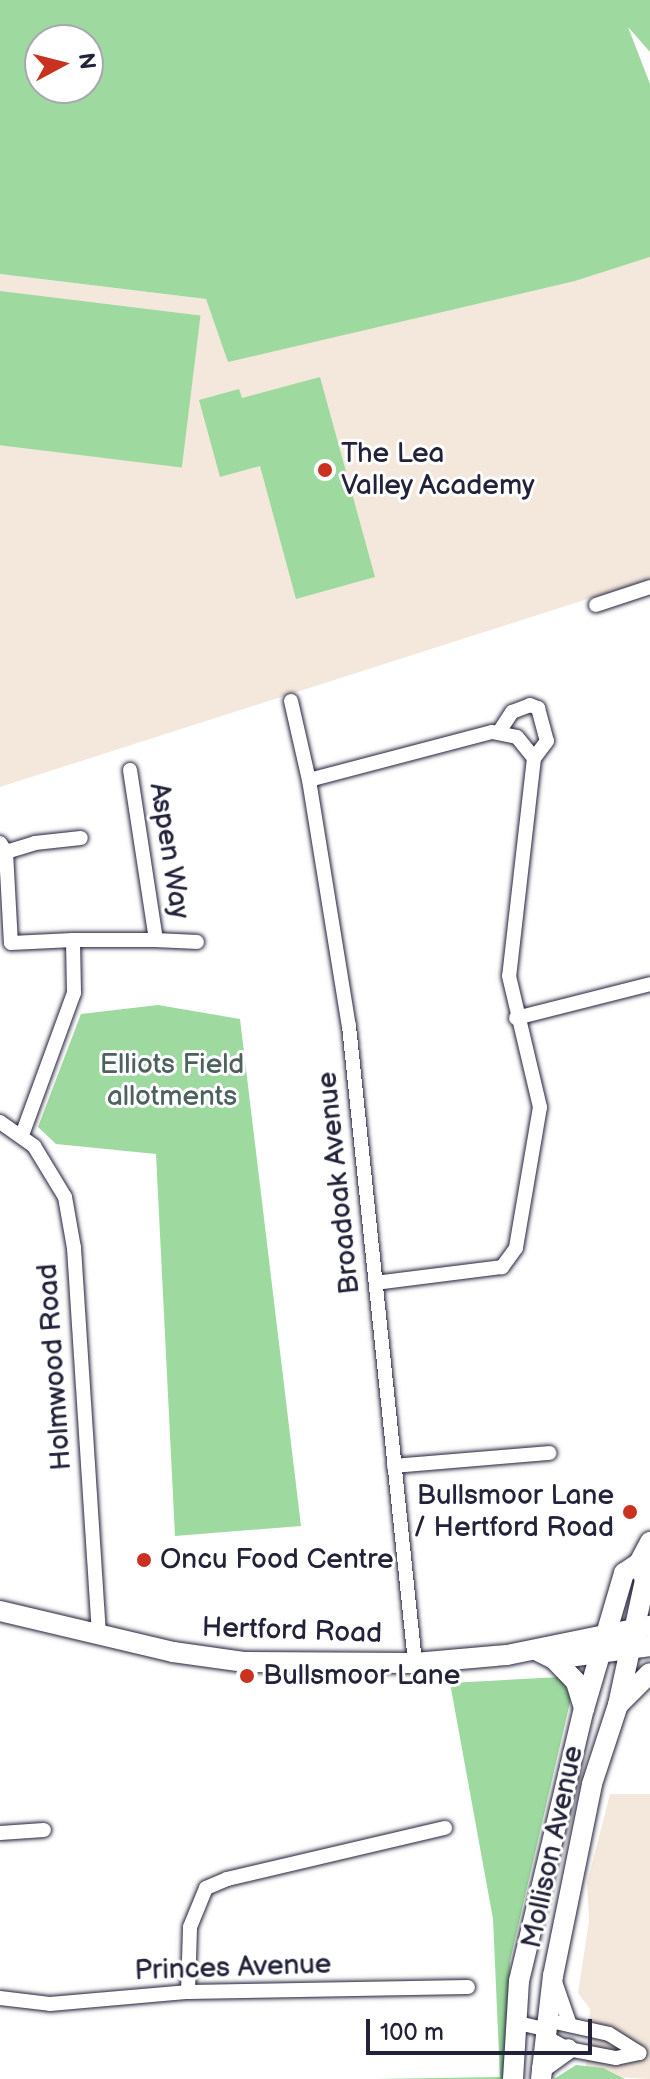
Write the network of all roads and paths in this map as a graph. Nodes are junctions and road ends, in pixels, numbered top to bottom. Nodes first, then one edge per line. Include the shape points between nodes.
1 (650, 587) edge
2 (596, 605) dead end
3 (291, 701) dead end
4 (499, 732) junction
5 (534, 758) junction
6 (130, 770) dead end
7 (309, 780) junction
8 (81, 838) dead end
9 (3, 848) edge
10 (73, 940) junction
11 (156, 940) junction
12 (197, 942) dead end
13 (6, 944) edge
14 (650, 984) edge
15 (516, 1018) junction
16 (0, 1122) edge
17 (22, 1135) junction
18 (376, 1283) junction
19 (549, 1453) dead end
20 (394, 1466) junction
21 (650, 1542) edge
22 (639, 1563) junction
23 (0, 1611) edge
24 (637, 1634) edge
25 (99, 1635) junction
26 (604, 1642) junction
27 (650, 1646) edge
28 (546, 1655) junction
29 (415, 1663) junction
30 (650, 1673) edge
31 (618, 1705) junction
32 (584, 1709) junction
33 (445, 1828) dead end
34 (44, 1830) dead end
35 (0, 1833) edge
36 (553, 1976) junction
37 (468, 1987) dead end
38 (188, 1992) junction
39 (0, 1998) edge
40 (514, 2022) junction
41 (570, 2025) junction
42 (545, 2029) junction
43 (568, 2049) junction
44 (542, 2074) edge
45 (513, 2079) edge

1 - 2 street
3 - 7 street, Broadoak Avenue
4 - 5 street via 517,737
4 - 5 street via 512,712 530,705 538,708 547,741
4 - 7 street
5 - 15 street via 509,976
6 - 11 street, Aspen Way
7 - 18 street, Broadoak Avenue via 349,1026
8 - 9 street
9 - 13 street
10 - 11 street, Aspen Way
10 - 13 street, Aspen Way
10 - 17 street via 74,993
11 - 12 street, Aspen Way
14 - 15 street
15 - 18 street via 540,1107 511,1258 502,1267
16 - 17 street, Holmwood Road
17 - 25 street, Holmwood Road via 52,1169 65,1197 74,1248
18 - 20 street, Broadoak Avenue
19 - 20 street
20 - 29 street, Broadoak Avenue
21 - 22 main road
22 - 24 main road via 645,1580
22 - 26 main road via 624,1573
23 - 25 main road, Hertford Road
24 - 26 main road, Hertford Road
24 - 27 main road, Hertford Road
24 - 31 main road, Mollison Avenue
25 - 29 main road, Hertford Road via 230,1662
26 - 28 main road, Hertford Road via 544,1644
26 - 32 main road, Mollison Avenue
28 - 29 main road, Hertford Road
28 - 32 main road via 576,1682
30 - 31 main road
31 - 36 main road, Mollison Avenue via 592,1784
32 - 40 main road, Mollison Avenue
33 - 38 street via 206,1888 190,1927
34 - 35 street
36 - 41 street
36 - 42 main road, Mollison Avenue
37 - 38 street, Princes Avenue
38 - 39 street, Princes Avenue via 50,2004
40 - 42 street
40 - 45 main road, Mollison Avenue
41 - 42 street via 555,2022
41 - 43 street via 609,2034 639,2053 616,2058
42 - 43 street via 551,2040
42 - 44 main road, Mollison Avenue
43 - 44 main road

